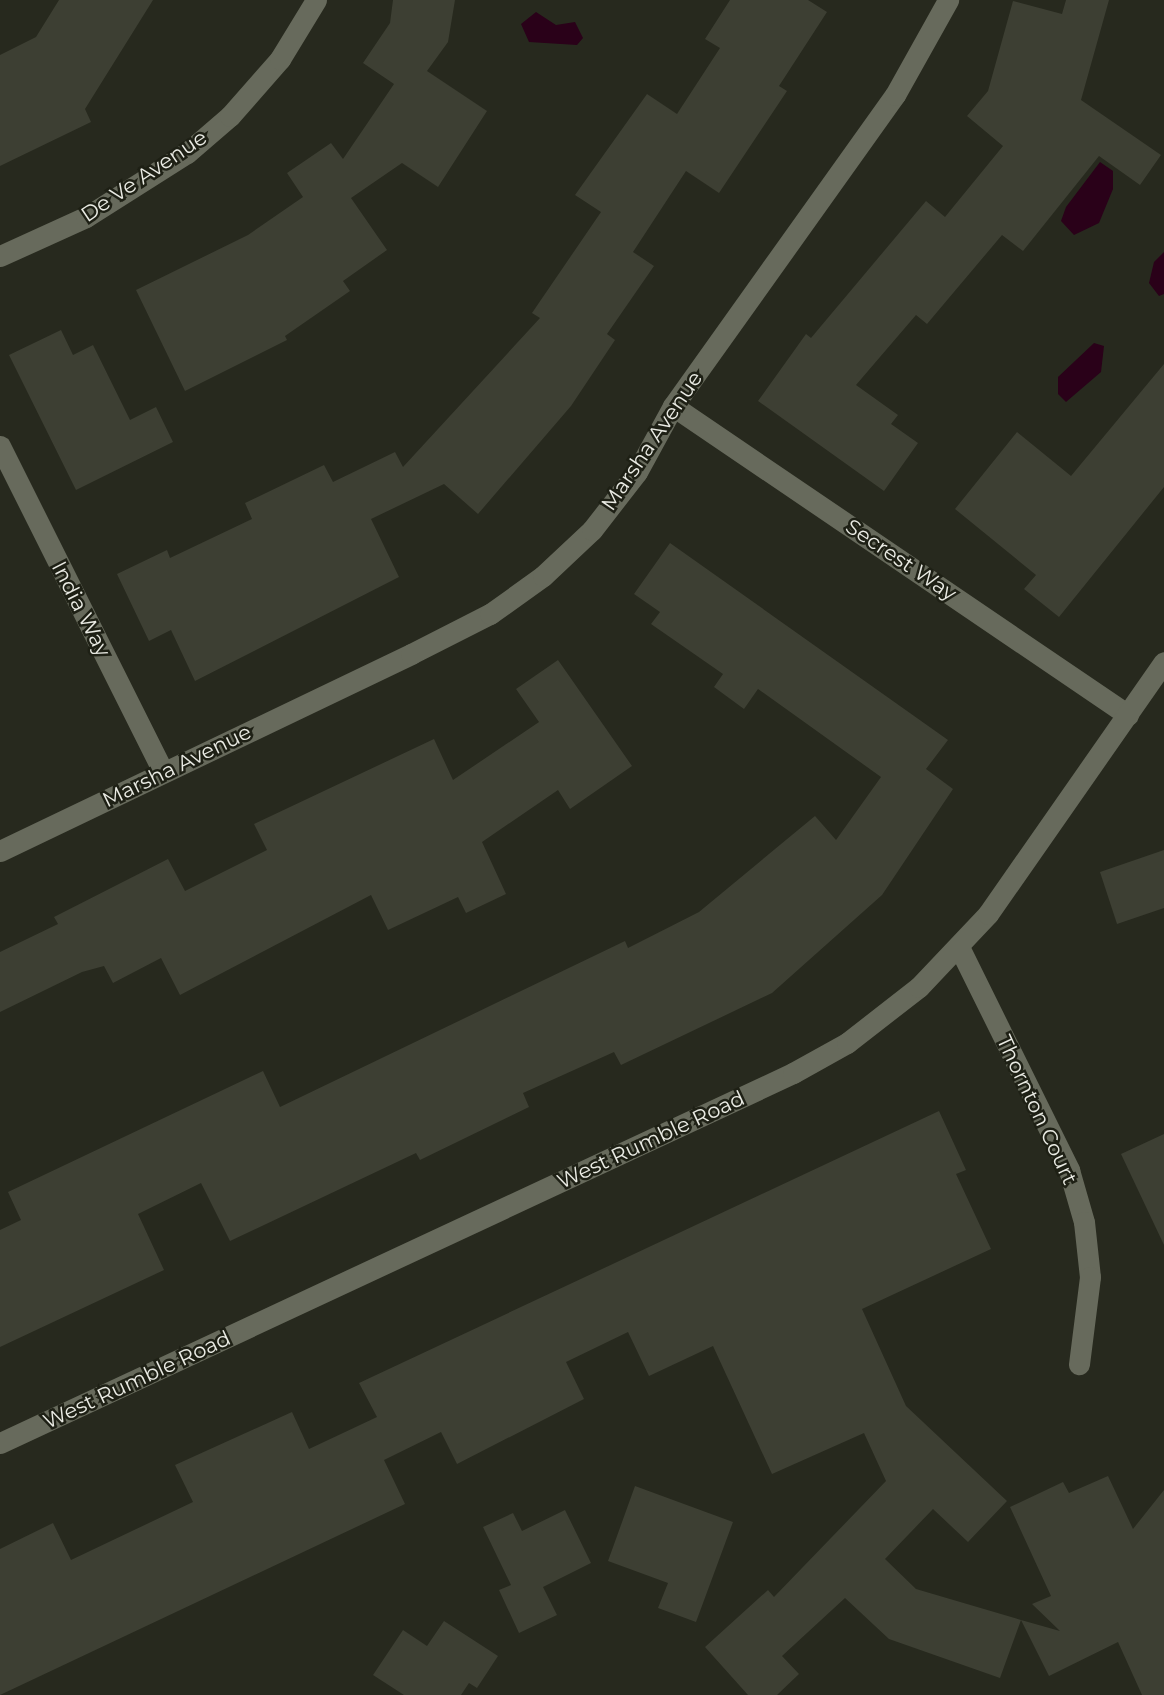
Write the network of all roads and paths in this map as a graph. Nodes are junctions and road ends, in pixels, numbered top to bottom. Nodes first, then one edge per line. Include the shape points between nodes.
1 (316, 0) edge
2 (948, 0) edge
3 (0, 256) edge
4 (673, 406) junction
5 (0, 446) edge
6 (1164, 662) edge
7 (1128, 715) junction
8 (163, 772) junction
9 (0, 850) edge
10 (959, 947) junction
11 (1079, 1364) dead end
12 (0, 1443) edge

1 - 3 street, De Ve Avenue via 279,60 230,116 187,153 86,217
2 - 4 street, Marsha Avenue via 895,95
4 - 7 street, Secrest Way
4 - 8 street, Marsha Avenue via 637,472 592,530 543,576 490,614
5 - 8 street, India Way
6 - 7 street, West Rumble Road
7 - 10 street, West Rumble Road
8 - 9 street, Marsha Avenue
10 - 11 street, Thornton Court via 1069,1170 1084,1222 1090,1277
10 - 12 street, West Rumble Road via 847,1043 793,1073

